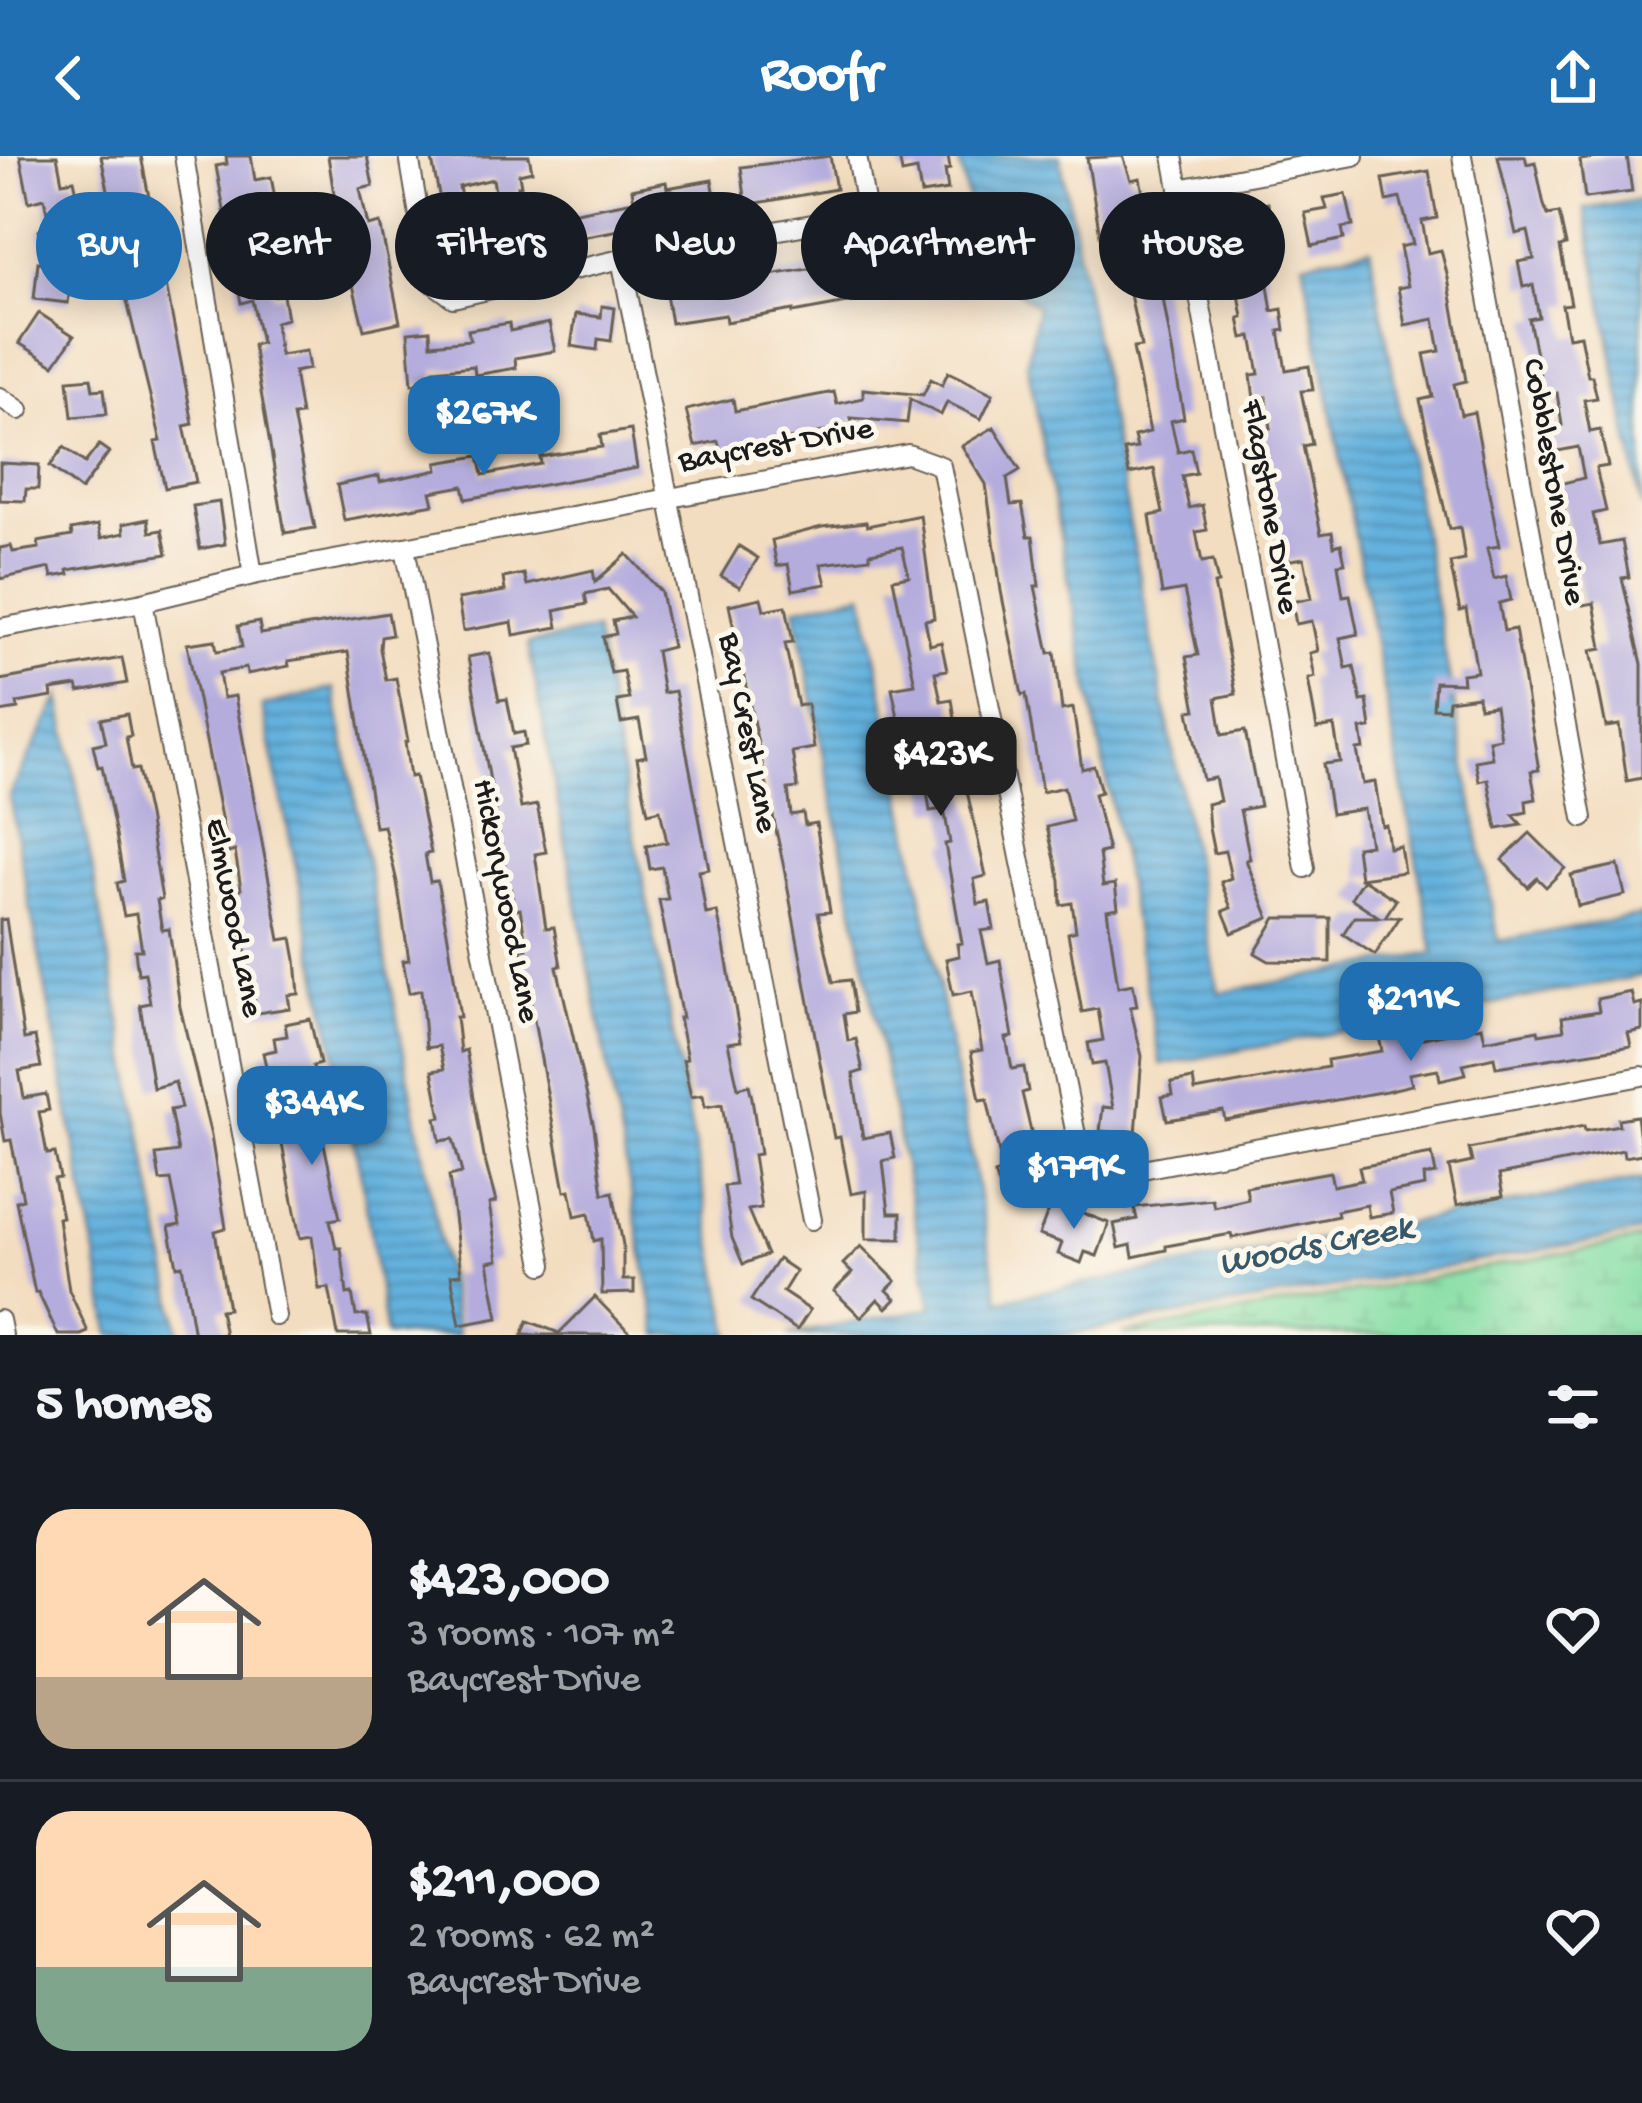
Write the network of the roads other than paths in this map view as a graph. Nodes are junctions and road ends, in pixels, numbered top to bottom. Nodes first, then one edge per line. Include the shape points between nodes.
1 (184, 156) edge
2 (409, 156) edge
3 (857, 156) edge
4 (1173, 156) edge
5 (1354, 156) edge
6 (1462, 156) edge
7 (1179, 189) junction
8 (777, 230) edge
9 (612, 261) edge
10 (629, 300) edge
11 (0, 397) edge
12 (19, 410) dead end
13 (668, 496) junction
14 (405, 548) junction
15 (253, 575) junction
16 (143, 602) junction
17 (0, 628) edge
18 (1583, 818) dead end
19 (1305, 868) dead end
20 (1642, 1076) edge
21 (812, 1220) dead end
22 (543, 1264) dead end
23 (276, 1316) dead end
24 (0, 1320) edge
25 (3, 1335) edge

1 - 15 street
2 - 9 street via 430,281 453,298
3 - 8 street via 865,202 844,218
4 - 7 street, Flagstone Drive
5 - 7 street
6 - 18 street, Cobblestone Drive
7 - 19 street, Flagstone Drive
10 - 13 street, Bay Crest Lane
11 - 12 street
13 - 14 street, Baycrest Drive
13 - 20 street, Baycrest Drive via 908,454 941,466 1079,1156 1109,1175
13 - 21 street, Bay Crest Lane
14 - 15 street, Baycrest Drive
14 - 22 street, Hickorywood Lane
15 - 16 street, Baycrest Drive
16 - 17 street, Baycrest Drive
16 - 23 street, Elmwood Lane
24 - 25 street

